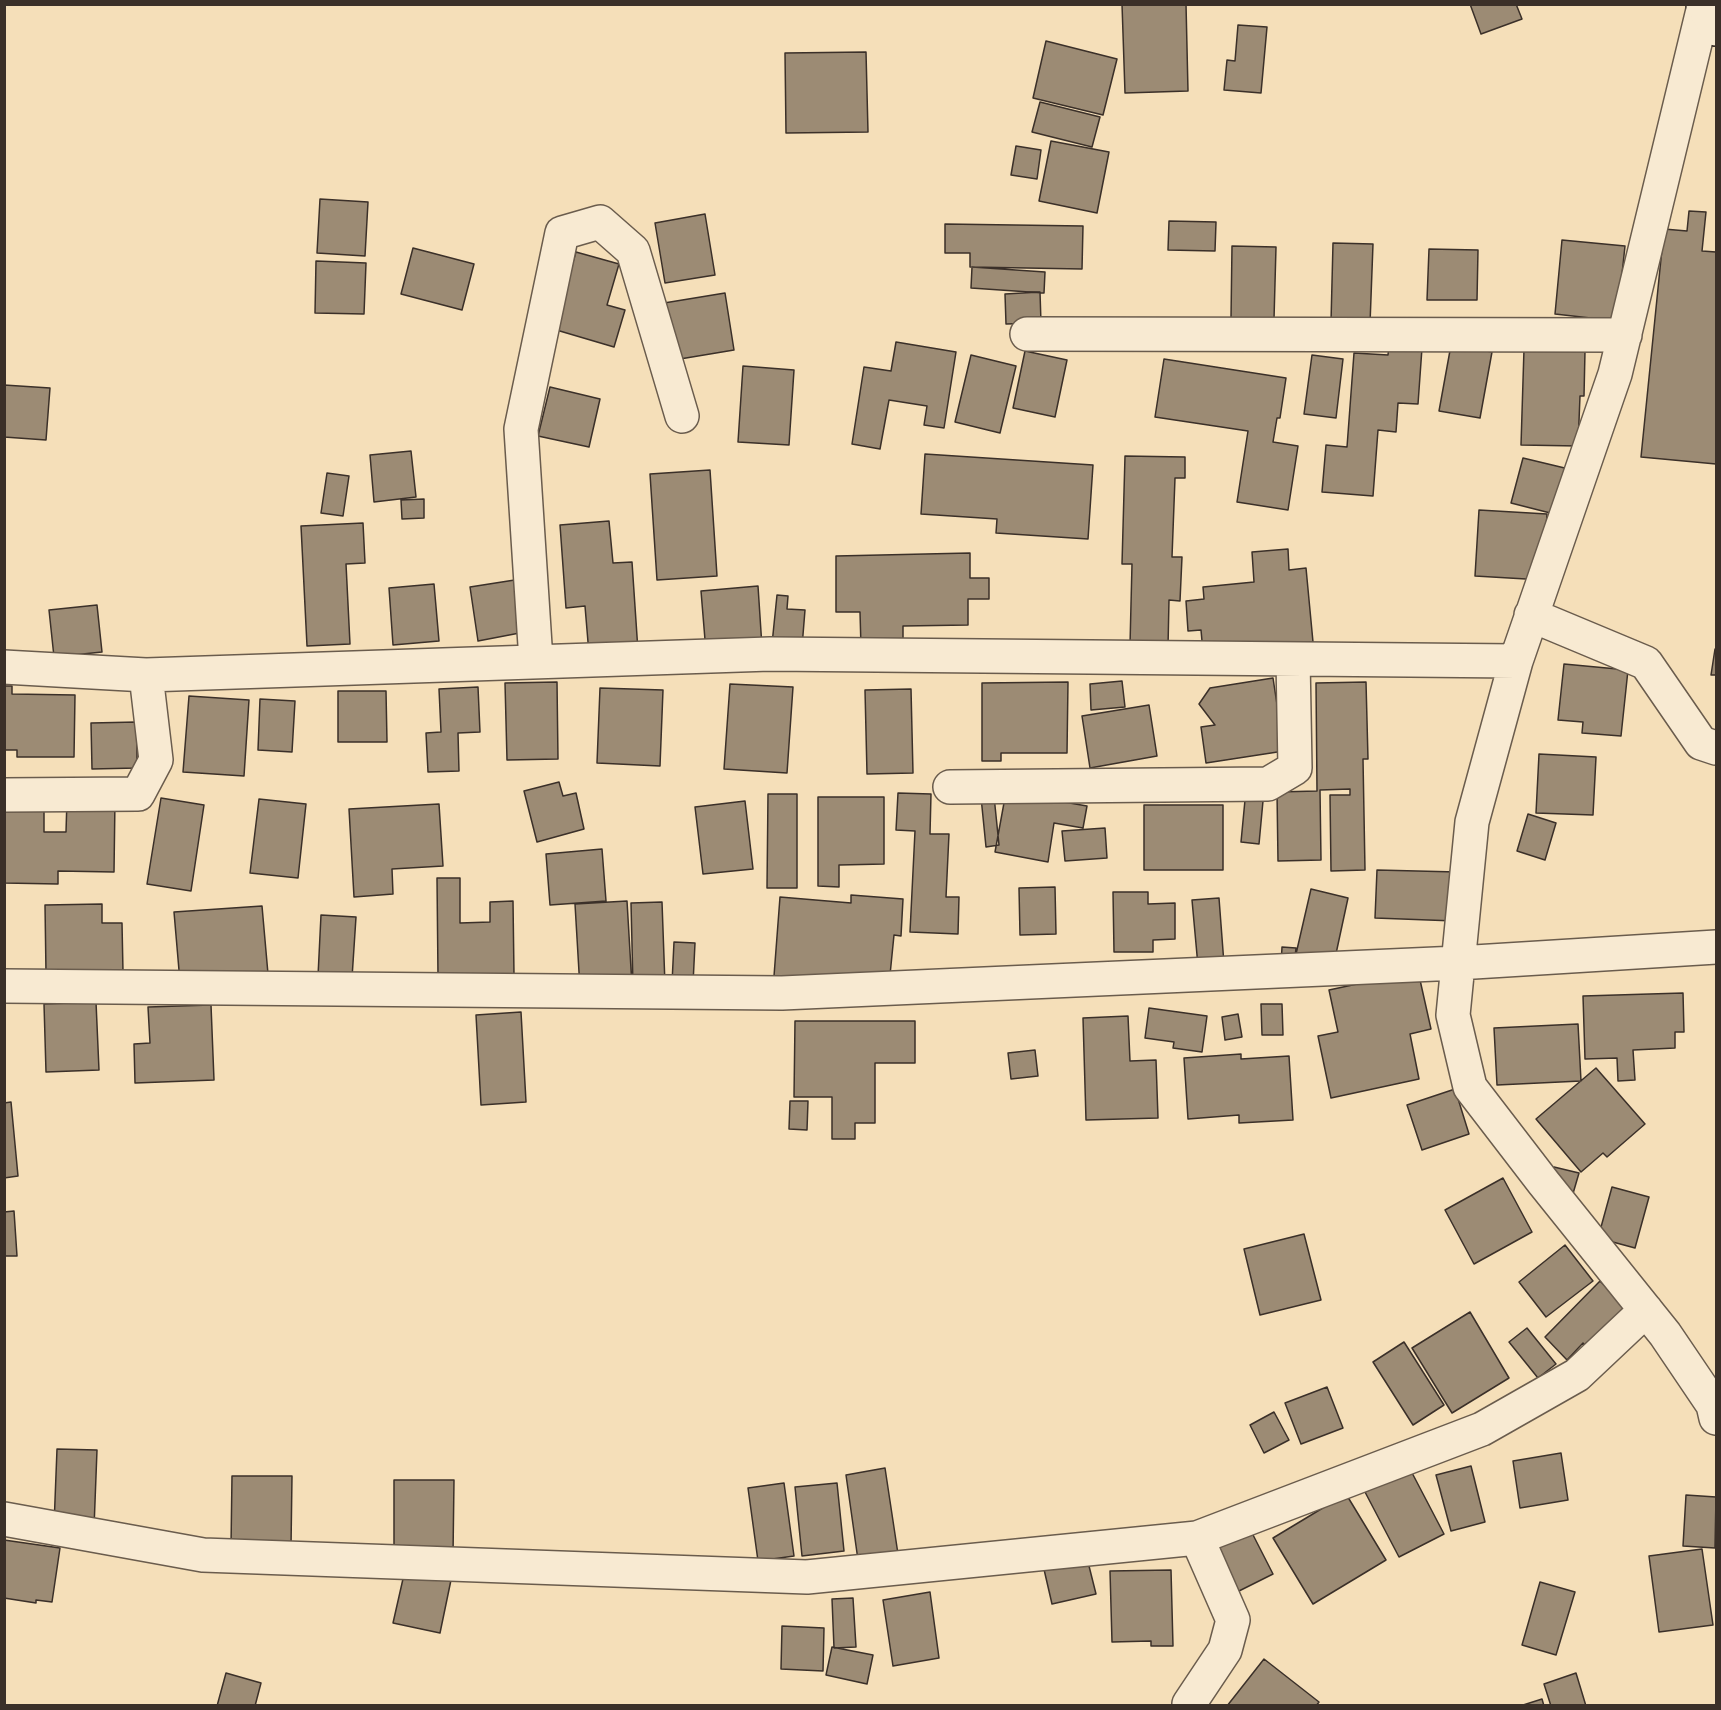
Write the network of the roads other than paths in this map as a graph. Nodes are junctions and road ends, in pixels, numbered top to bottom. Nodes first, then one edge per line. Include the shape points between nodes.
1 (1708, 13) edge
2 (1027, 334) dead end
3 (1625, 335) junction
4 (682, 416) dead end
5 (1531, 615) junction
6 (1293, 659) junction
7 (536, 661) junction
8 (1516, 661) junction
9 (4, 667) edge
10 (146, 675) junction
11 (1716, 748) edge
12 (950, 787) dead end
13 (4, 795) edge
14 (1716, 946) edge
15 (1458, 963) junction
16 (4, 986) edge
17 (1646, 1310) junction
18 (1716, 1418) edge
19 (4, 1519) edge
20 (1197, 1538) junction
21 (1189, 1704) dead end

1 - 3 street
2 - 3 street
3 - 5 street
4 - 7 street via 633,251 600,222 562,233 521,429
5 - 8 street
5 - 11 street via 1646,663 1701,743
6 - 7 street via 770,654
6 - 8 street
6 - 12 street via 1295,768 1268,784
7 - 10 street
8 - 15 street via 1472,822
9 - 10 street
10 - 13 street via 156,760 138,794
14 - 15 street
15 - 16 street via 782,993
15 - 17 street via 1453,1015 1470,1087
17 - 18 street via 1713,1405
17 - 20 street via 1577,1375 1482,1429
19 - 20 street via 203,1554 807,1577
20 - 21 street via 1233,1620 1225,1650

